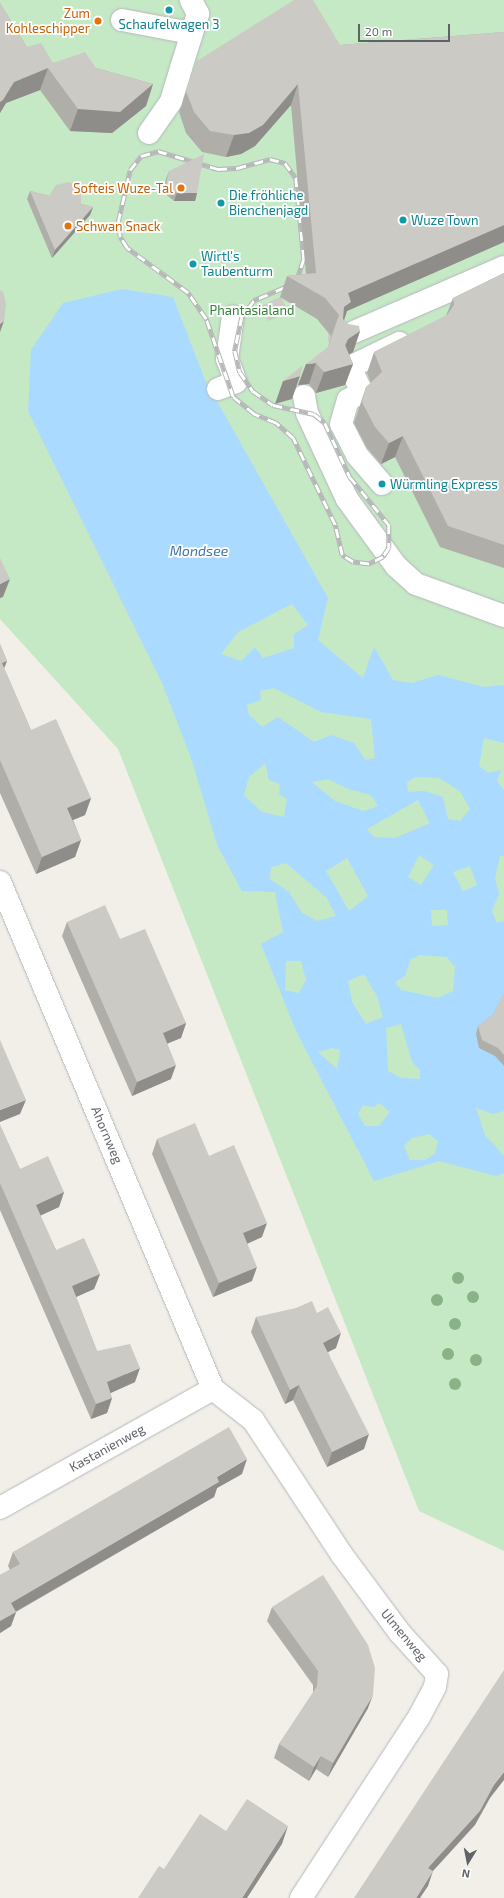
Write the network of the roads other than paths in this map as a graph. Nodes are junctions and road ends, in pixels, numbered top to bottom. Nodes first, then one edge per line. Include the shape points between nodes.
1 (191, 0) edge
2 (122, 20) dead end
3 (191, 33) junction
4 (149, 133) dead end
5 (504, 267) edge
6 (233, 316) dead end
7 (420, 332) edge
8 (347, 335) tunnel mouth
9 (218, 389) dead end
10 (304, 396) dead end
11 (382, 484) dead end
12 (504, 616) edge
13 (0, 882) edge
14 (213, 1389) junction
15 (0, 1508) edge
16 (301, 1898) edge

1 - 3 street via 198,14
2 - 3 street
3 - 4 street via 171,101
5 - 8 street
6 - 9 street via 226,359 236,382
7 - 11 street via 350,367 362,392 348,400 341,424 357,455
10 - 12 street via 307,413 347,499 396,566 416,584
13 - 14 street, Ahornweg
14 - 15 street, Kastanienweg
14 - 16 street, Ulmenweg via 253,1420 342,1555 400,1633 437,1674 435,1687 419,1717

